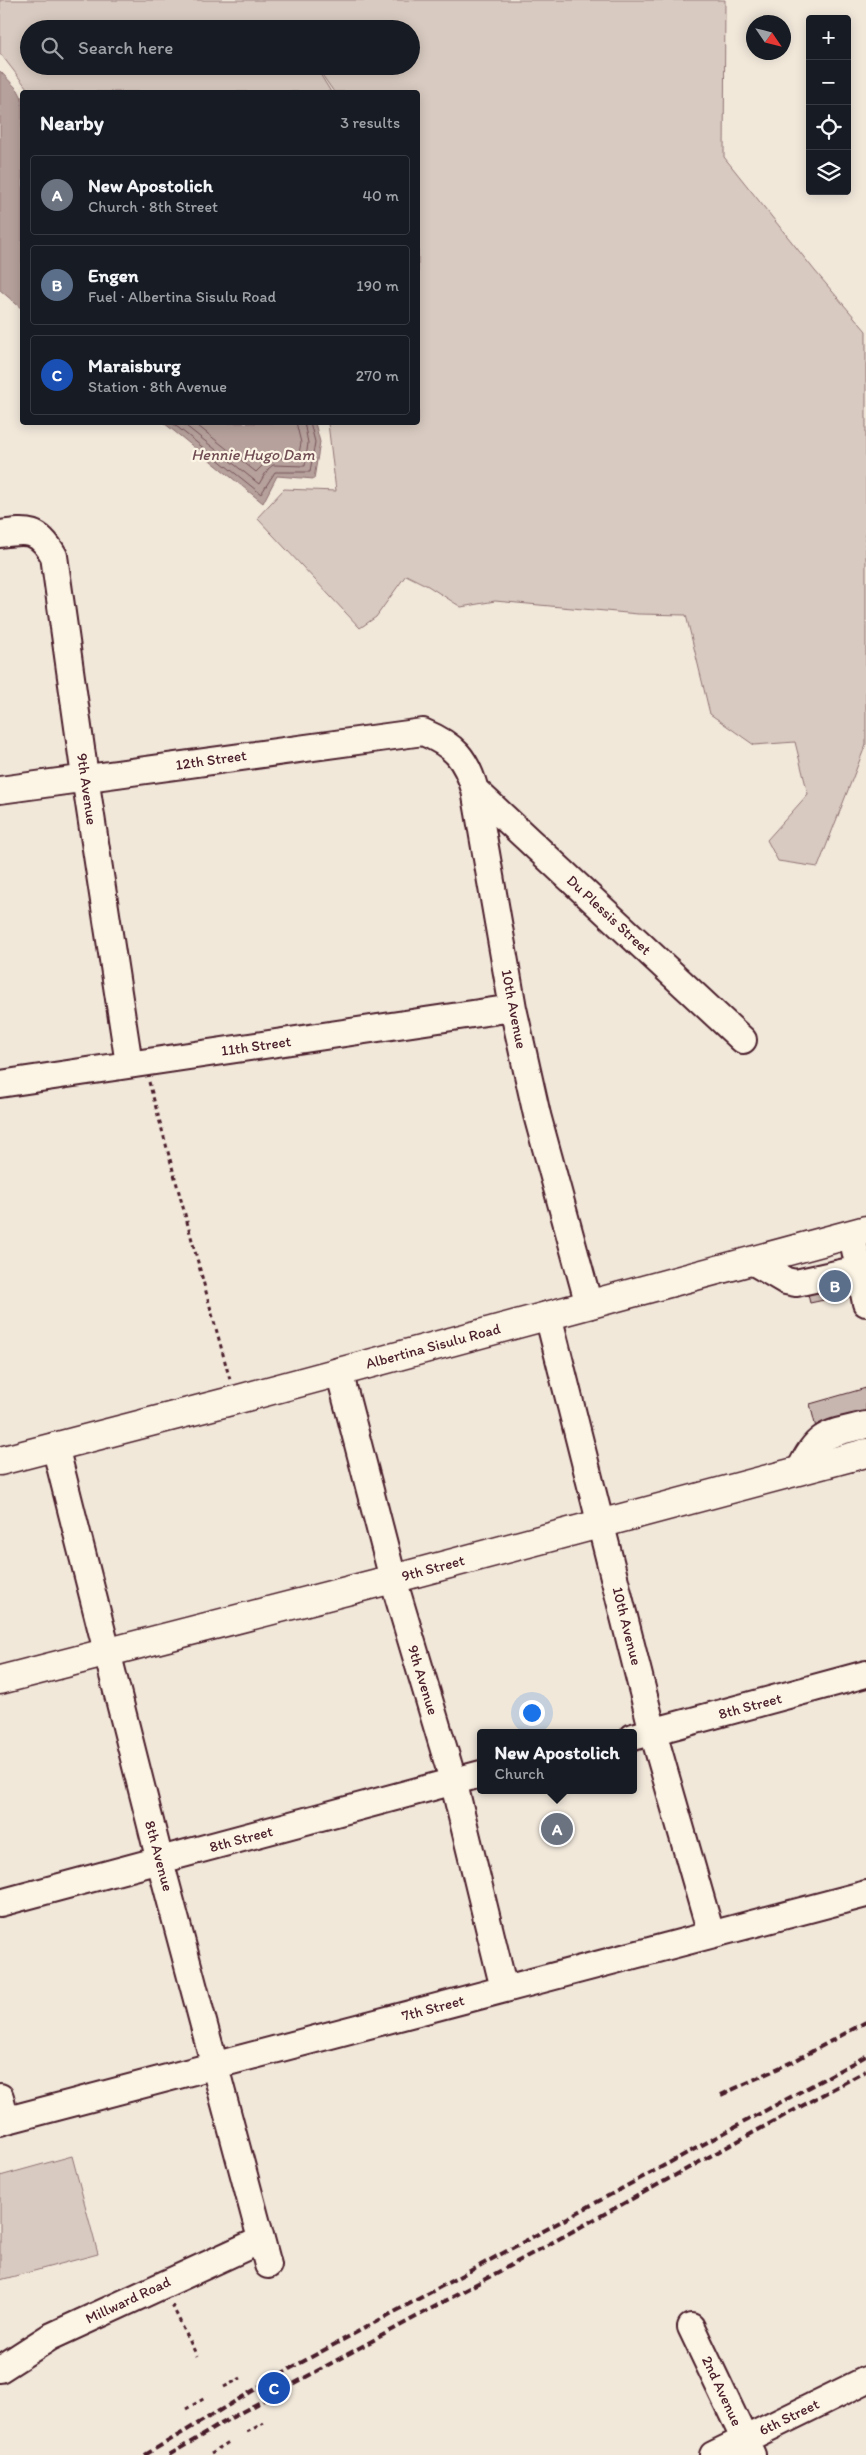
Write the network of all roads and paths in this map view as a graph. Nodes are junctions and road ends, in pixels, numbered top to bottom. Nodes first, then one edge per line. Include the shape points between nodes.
1 (11, 532) edge
2 (423, 732) joint
3 (85, 777) junction
4 (0, 790) edge
5 (475, 790) junction
6 (513, 1008) junction
7 (743, 1040) dead end
8 (137, 1063) junction
9 (0, 1084) edge
10 (860, 1234) edge
11 (752, 1261) junction
12 (859, 1269) junction
13 (866, 1303) edge
14 (589, 1305) junction
15 (548, 1315) junction
16 (339, 1372) junction
17 (235, 1400) junction
18 (866, 1425) edge
19 (55, 1446) junction
20 (866, 1453) edge
21 (0, 1461) edge
22 (800, 1470) junction
23 (601, 1522) junction
24 (393, 1579) junction
25 (106, 1652) junction
26 (866, 1674) edge
27 (0, 1680) edge
28 (643, 1734) edge
29 (477, 1775) edge
30 (453, 1780) junction
31 (160, 1861) junction
32 (866, 1894) edge
33 (0, 1903) edge
34 (711, 1934) junction
35 (504, 1989) junction
36 (216, 2065) junction
37 (2, 2113) edge
38 (261, 2240) junction
39 (268, 2266) dead end
40 (162, 2284) junction
41 (691, 2327) dead end
42 (197, 2356) dead end
43 (0, 2369) edge
44 (241, 2378) dead end
45 (866, 2380) edge
46 (224, 2387) dead end
47 (205, 2398) dead end
48 (186, 2408) dead end
49 (264, 2423) dead end
50 (247, 2432) dead end
51 (229, 2442) dead end
52 (748, 2447) edge
53 (211, 2453) dead end
54 (713, 2455) edge

1 - 3 street, 9th Avenue via 36,534 47,543 54,556
2 - 3 street, 12th Street
2 - 5 street, 10th Avenue via 455,749 465,762
3 - 4 street, 12th Street
3 - 8 street, 9th Avenue
5 - 6 street, 10th Avenue
5 - 7 street, Du Plessis Street
6 - 8 street, 11th Street
6 - 14 street, 10th Avenue via 537,1115
8 - 9 street, 11th Street
8 - 17 path
10 - 11 main road, Albertina Sisulu Road
10 - 12 street
11 - 12 street via 786,1281 796,1283
11 - 14 main road, Albertina Sisulu Road
12 - 13 street
14 - 15 main road, Albertina Sisulu Road
15 - 16 main road, Albertina Sisulu Road
15 - 23 street, 10th Avenue
16 - 17 main road, Albertina Sisulu Road
16 - 24 street, 9th Avenue
17 - 19 main road, Albertina Sisulu Road
18 - 22 street via 820,1439 809,1450
19 - 21 main road, Albertina Sisulu Road
19 - 25 street, 8th Avenue
20 - 22 main road, 9th Street
22 - 23 main road, 9th Street
23 - 24 main road, 9th Street
23 - 28 street, 10th Avenue
24 - 25 main road, 9th Street
24 - 30 street, 9th Avenue
25 - 27 main road, 9th Street
25 - 31 street, 8th Avenue
26 - 28 street, 8th Street
28 - 34 street, 10th Avenue
29 - 30 street, 8th Street
30 - 31 street, 8th Street
30 - 35 street, 9th Avenue
31 - 33 street, 8th Street
31 - 36 street, 8th Avenue
32 - 34 street, 7th Street
34 - 35 street, 7th Street
35 - 36 street, 7th Street
36 - 37 street, 7th Street
36 - 38 street, 8th Avenue
38 - 39 street, 8th Avenue
38 - 40 street, Millward Road
40 - 42 path
40 - 43 street, Millward Road via 50,2337
41 - 52 street, 2nd Avenue
44 - 46 path
45 - 52 street, 6th Street
47 - 48 path
49 - 50 path
51 - 53 path
52 - 54 street, 6th Street

